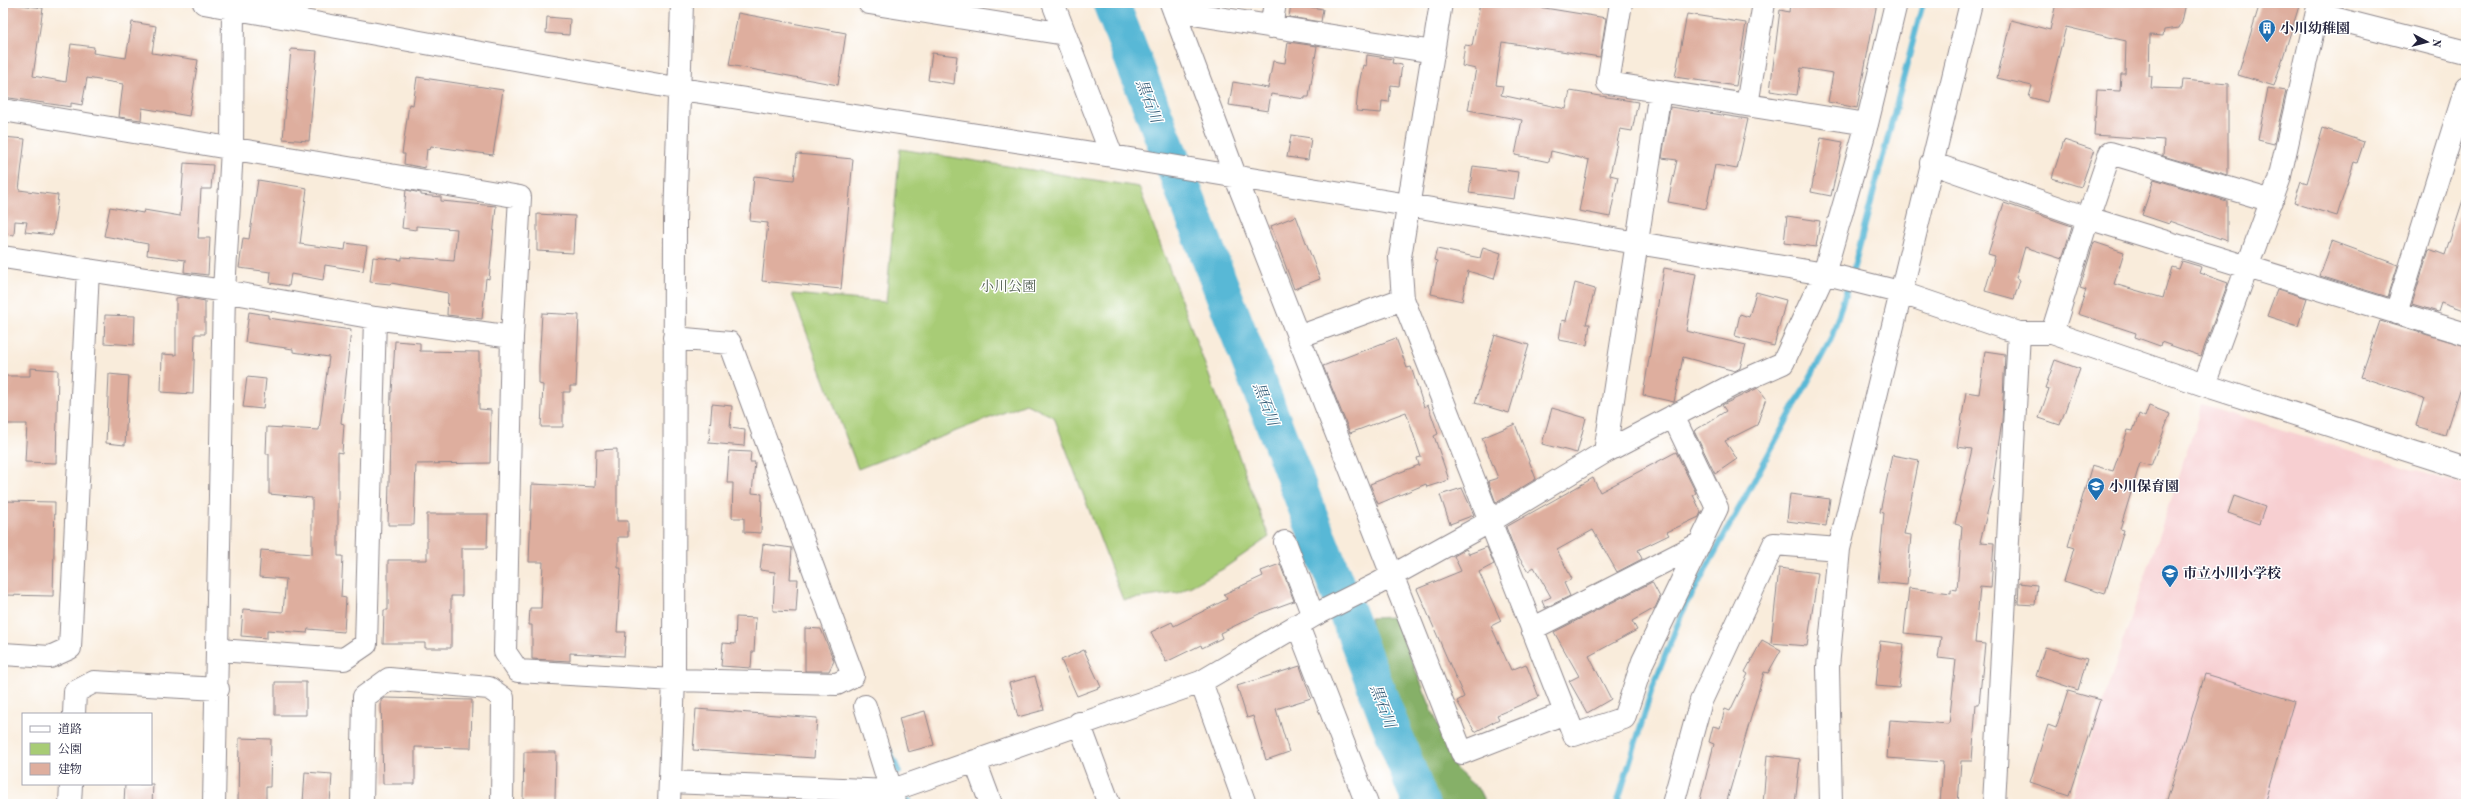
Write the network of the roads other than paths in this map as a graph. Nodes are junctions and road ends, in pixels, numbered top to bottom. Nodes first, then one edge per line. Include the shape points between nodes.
1 (204, 3) edge
2 (682, 3) edge
3 (869, 3) edge
4 (1053, 3) edge
5 (1275, 3) edge
6 (1441, 3) edge
7 (1621, 3) edge
8 (1764, 3) edge
9 (1896, 3) edge
10 (1971, 3) edge
11 (233, 5) edge
12 (1173, 7) edge
13 (2318, 8) edge
14 (1271, 27) junction
15 (1065, 34) junction
16 (1434, 52) junction
17 (2466, 52) edge
18 (2466, 88) edge
19 (681, 89) junction
20 (1660, 91) junction
21 (1747, 105) junction
22 (3, 110) edge
23 (1867, 124) junction
24 (232, 149) junction
25 (1112, 156) junction
26 (1931, 162) junction
27 (1227, 177) junction
28 (2272, 201) junction
29 (1410, 206) junction
30 (2088, 218) junction
31 (1637, 243) junction
32 (3, 257) edge
33 (2248, 266) junction
34 (88, 270) junction
35 (1828, 274) junction
36 (224, 291) junction
37 (1899, 292) junction
38 (1403, 300) junction
39 (2396, 313) junction
40 (375, 318) junction
41 (2018, 333) junction
42 (2052, 333) junction
43 (2466, 334) edge
44 (512, 337) junction
45 (1298, 337) junction
46 (674, 338) junction
47 (2204, 385) junction
48 (1673, 416) junction
49 (1605, 452) junction
50 (2466, 469) edge
51 (1489, 522) junction
52 (1285, 542) dead end
53 (1699, 544) junction
54 (1839, 549) junction
55 (1384, 580) junction
56 (1312, 618) junction
57 (1532, 629) junction
58 (219, 650) junction
59 (3, 654) edge
60 (674, 680) junction
61 (1201, 682) junction
62 (218, 689) junction
63 (865, 706) dead end
64 (74, 713) edge
65 (1565, 713) junction
66 (1079, 723) junction
67 (975, 761) junction
68 (670, 782) junction
69 (71, 785) edge
70 (832, 796) edge
71 (893, 798) edge
72 (70, 804) edge
73 (214, 804) edge
74 (362, 804) edge
75 (502, 804) edge
76 (669, 804) edge
77 (990, 804) edge
78 (1109, 804) edge
79 (1245, 804) edge
80 (1367, 804) edge
81 (1673, 804) edge
82 (1831, 804) edge
83 (1994, 804) edge

1 - 11 street
2 - 19 street
3 - 15 street
4 - 15 street
5 - 14 street
6 - 16 street
7 - 20 street via 1608,83
8 - 21 street
9 - 23 street
10 - 26 street
11 - 19 street
11 - 24 street
12 - 14 street
12 - 27 street
13 - 17 street
13 - 28 street
14 - 16 street
15 - 25 street
16 - 29 street
18 - 39 street
19 - 25 street
19 - 46 street via 675,220
20 - 21 street
20 - 31 street
21 - 23 street
22 - 24 street
23 - 35 street
24 - 36 street
24 - 44 street via 520,197
25 - 27 street
26 - 30 street
26 - 37 street
27 - 29 street
27 - 45 street
28 - 30 street via 2110,153
28 - 33 street
29 - 31 street
29 - 38 street via 1400,258
30 - 33 street
30 - 42 street
31 - 35 street
31 - 49 street
32 - 34 street
33 - 39 street
33 - 47 street
34 - 36 street
34 - 59 street via 70,648 50,657
35 - 37 street
35 - 48 street via 1783,363 1730,386
36 - 40 street
36 - 58 street
37 - 41 street
37 - 54 street
38 - 45 street
38 - 51 street
39 - 43 street
40 - 44 street
40 - 58 street via 366,644 344,659
41 - 42 street
41 - 83 street
42 - 47 street
44 - 60 street via 505,652 518,671
45 - 55 street
46 - 60 street
46 - 60 street via 730,343 853,676 837,684
47 - 50 street
48 - 49 street
48 - 53 street via 1717,508
49 - 51 street
51 - 55 street
51 - 57 street
52 - 56 street
53 - 57 street
53 - 65 street via 1644,661 1624,718 1574,735
54 - 81 street via 1774,544 1702,701
54 - 82 street via 1828,667
55 - 56 street
55 - 65 street via 1462,753
56 - 61 street
56 - 80 street
57 - 65 street
58 - 62 street
60 - 68 street
61 - 66 street
61 - 79 street
62 - 64 street via 94,682 75,692
62 - 73 street
63 - 71 street
66 - 67 street
66 - 78 street
67 - 71 street
67 - 77 street
68 - 70 street
68 - 76 street
69 - 72 street
70 - 71 street
74 - 75 street via 364,697 389,679 489,688 503,698

